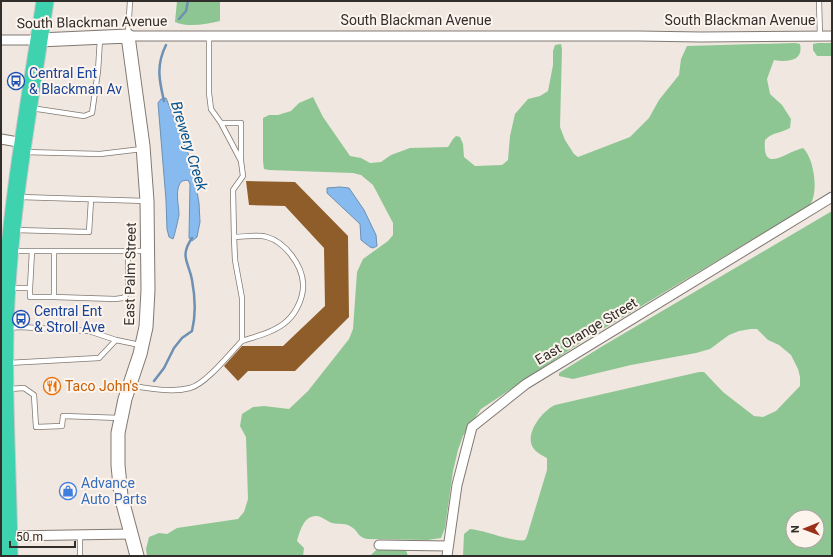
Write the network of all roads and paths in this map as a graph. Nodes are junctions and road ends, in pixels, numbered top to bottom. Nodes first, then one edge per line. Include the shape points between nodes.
1 (45, 1) edge
2 (130, 1) edge
3 (819, 1) edge
4 (128, 36) junction
5 (209, 36) junction
6 (820, 36) junction
7 (832, 36) edge
8 (101, 37) junction
9 (1, 40) edge
10 (39, 40) junction
11 (29, 108) junction
12 (221, 123) junction
13 (1, 139) edge
14 (23, 147) junction
15 (143, 149) junction
16 (241, 160) junction
17 (16, 197) junction
18 (832, 197) edge
19 (91, 200) junction
20 (147, 201) junction
21 (12, 230) junction
22 (234, 237) junction
23 (10, 250) junction
24 (128, 250) junction
25 (32, 251) junction
26 (54, 251) junction
27 (148, 251) junction
28 (30, 288) junction
29 (5, 296) edge
30 (54, 297) junction
31 (5, 329) junction
32 (116, 340) junction
33 (242, 341) junction
34 (142, 345) junction
35 (4, 364) junction
36 (130, 386) junction
37 (5, 389) junction
38 (3, 412) edge
39 (121, 418) junction
40 (3, 451) edge
41 (4, 481) edge
42 (6, 528) edge
43 (131, 534) junction
44 (80, 535) junction
45 (379, 545) dead end
46 (448, 546) junction
47 (9, 556) edge
48 (80, 556) edge
49 (137, 556) edge
50 (447, 556) edge

1 - 10 highway
2 - 4 lane
3 - 6 lane
4 - 5 street, South Blackman Avenue
4 - 8 street, South Blackman Avenue
4 - 15 street, East Palm Street
5 - 6 street, South Blackman Avenue
5 - 12 lane via 211,109
6 - 7 street, South Blackman Avenue
8 - 10 street, South Blackman Avenue
8 - 11 lane via 92,113 84,116
9 - 10 street, South Blackman Avenue
10 - 11 highway
11 - 14 highway
12 - 16 lane
12 - 16 lane via 241,123
13 - 14 street
14 - 15 lane via 39,154 100,154
14 - 17 highway
15 - 20 street, East Palm Street
16 - 22 lane via 243,176 234,190
17 - 19 lane
17 - 21 highway
18 - 46 street, East Orange Street via 526,384 472,428 457,485
19 - 20 lane
19 - 21 lane via 89,232
20 - 27 street, East Palm Street
21 - 23 highway
22 - 33 lane via 242,298
22 - 33 lane via 267,237 282,245 297,261 303,283 300,303 287,321 269,332
23 - 25 lane
23 - 29 highway
24 - 26 lane
24 - 27 lane
24 - 30 lane via 128,293 123,298 115,300
25 - 26 lane
25 - 28 lane
26 - 30 lane
27 - 34 street, East Palm Street via 146,327
28 - 29 lane
28 - 30 lane via 30,297
29 - 31 highway
31 - 32 lane via 20,327 89,332
31 - 35 highway
32 - 34 lane
32 - 35 lane via 99,358
33 - 36 lane via 206,379 191,388 172,390
34 - 36 street, East Palm Street
35 - 37 highway
36 - 39 street, East Palm Street
37 - 38 highway
37 - 39 lane via 24,388 34,395 36,427 62,426 63,416
38 - 40 highway
39 - 43 street, East Palm Street via 118,433 119,473 121,496
40 - 41 highway
41 - 42 highway
42 - 44 street
42 - 47 highway
43 - 44 street
43 - 49 street, East Palm Street
44 - 48 lane
45 - 46 street
46 - 50 street, East Orange Street

